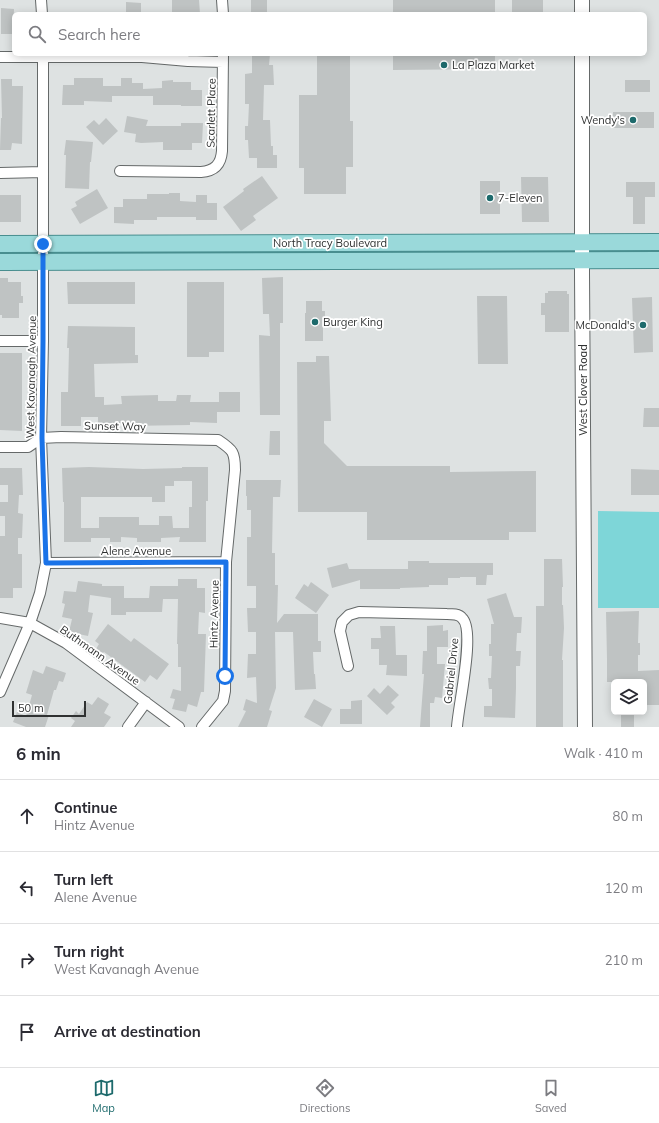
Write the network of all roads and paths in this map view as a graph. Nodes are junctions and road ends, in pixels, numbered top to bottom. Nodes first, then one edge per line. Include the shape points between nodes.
1 (41, 0) edge
2 (222, 0) edge
3 (582, 0) edge
4 (42, 12) edge
5 (223, 12) edge
6 (582, 12) edge
7 (22, 56) edge
8 (43, 56) edge
9 (92, 56) edge
10 (582, 56) edge
11 (0, 57) edge
12 (223, 58) edge
13 (120, 171) dead end
14 (0, 172) edge
15 (43, 172) junction
16 (582, 242) junction
17 (659, 242) edge
18 (0, 244) edge
19 (43, 244) junction
20 (582, 260) junction
21 (659, 260) edge
22 (43, 261) junction
23 (0, 262) edge
24 (0, 341) edge
25 (43, 341) junction
26 (42, 438) junction
27 (0, 447) edge
28 (231, 448) joint
29 (226, 562) junction
30 (46, 563) junction
31 (0, 618) edge
32 (30, 623) junction
33 (348, 666) dead end
34 (0, 692) edge
35 (146, 702) junction
36 (128, 727) edge
37 (179, 727) edge
38 (202, 727) edge
39 (457, 727) edge
40 (585, 727) edge

1 - 4 street
2 - 5 street
3 - 6 street
7 - 11 street
8 - 15 street, West Kavanagh Avenue
9 - 12 street via 188,61
10 - 16 street, West Clover Road
12 - 13 street, Scarlett Place via 222,150 217,166 207,172
14 - 15 street
15 - 19 street, West Kavanagh Avenue
16 - 17 main road, North Tracy Boulevard
16 - 19 main road, North Tracy Boulevard
16 - 20 street, West Clover Road
18 - 19 main road, North Tracy Boulevard
19 - 22 street, West Kavanagh Avenue
20 - 21 main road, North Tracy Boulevard
20 - 22 main road, North Tracy Boulevard
20 - 40 street, West Clover Road
22 - 23 main road, North Tracy Boulevard
22 - 25 street, West Kavanagh Avenue
24 - 25 street
25 - 26 street, West Kavanagh Avenue
26 - 27 street, Sunset Way via 28,447
26 - 28 street, Sunset Way via 218,440
26 - 30 street, West Kavanagh Avenue
28 - 29 street, Hintz Avenue via 235,457 235,470
29 - 30 street, Alene Avenue
29 - 38 street, Hintz Avenue via 225,691 223,701
30 - 32 street, West Kavanagh Avenue
31 - 32 street, Buthmann Avenue
32 - 34 street, West Kavanagh Avenue
32 - 35 street, Buthmann Avenue via 66,643
33 - 39 street, Gabriel Drive via 340,631 342,622 349,615 359,612 458,615 463,618 467,627 467,654
35 - 36 street
35 - 37 street, Buthmann Avenue

